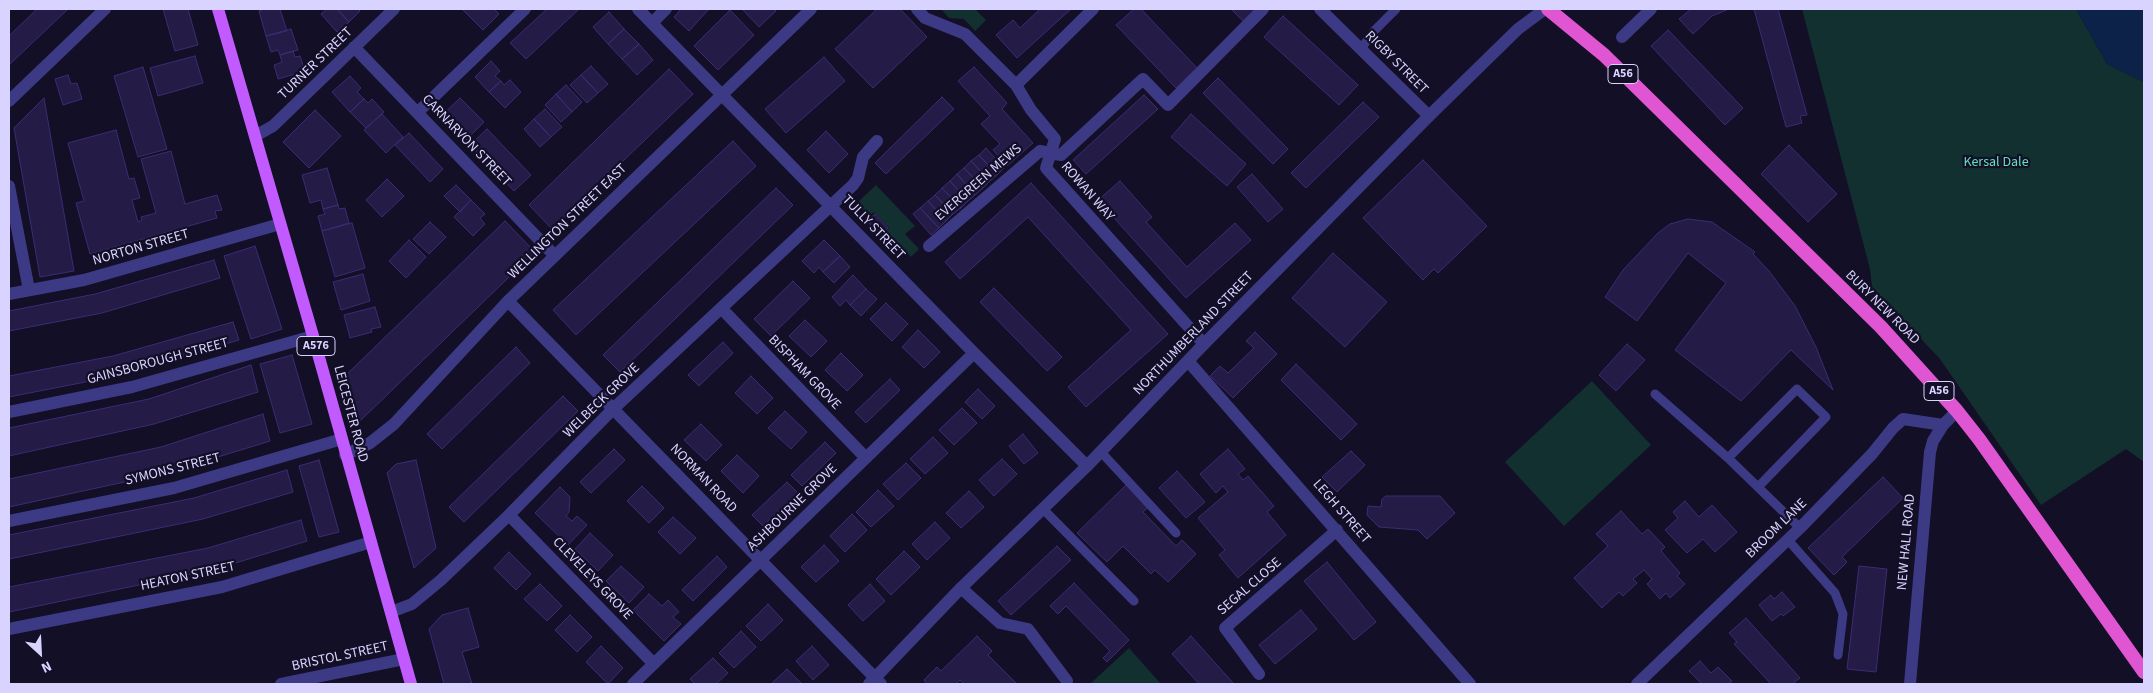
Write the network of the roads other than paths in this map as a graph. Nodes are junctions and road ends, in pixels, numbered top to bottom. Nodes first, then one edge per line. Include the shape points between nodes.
1 (105, 9) edge
2 (218, 9) edge
3 (394, 9) edge
4 (524, 9) edge
5 (638, 9) edge
6 (666, 9) edge
7 (811, 9) edge
8 (916, 9) edge
9 (1093, 9) edge
10 (1263, 9) edge
11 (1320, 9) edge
12 (1396, 9) edge
13 (1546, 9) edge
14 (1651, 9) edge
15 (652, 23) junction
16 (1622, 36) dead end
17 (354, 47) junction
18 (1361, 49) junction
19 (1016, 85) junction
20 (722, 94) junction
21 (9, 101) edge
22 (418, 112) junction
23 (1428, 116) junction
24 (255, 136) junction
25 (877, 140) dead end
26 (1051, 153) junction
27 (9, 186) edge
28 (830, 205) junction
29 (280, 224) junction
30 (929, 246) dead end
31 (555, 256) junction
32 (29, 290) junction
33 (9, 294) edge
34 (508, 301) junction
35 (721, 308) junction
36 (313, 336) junction
37 (1204, 344) junction
38 (974, 353) junction
39 (1188, 361) junction
40 (1655, 394) dead end
41 (614, 410) junction
42 (1957, 411) junction
43 (9, 412) edge
44 (1943, 425) junction
45 (342, 439) junction
46 (1101, 452) junction
47 (345, 455) junction
48 (866, 458) junction
49 (1728, 458) junction
50 (1087, 466) junction
51 (1759, 486) junction
52 (1043, 509) junction
53 (509, 515) junction
54 (9, 521) edge
55 (1800, 528) junction
56 (1337, 530) junction
57 (1176, 533) dead end
58 (1788, 540) junction
59 (371, 542) junction
60 (761, 560) junction
61 (961, 588) junction
62 (1134, 601) dead end
63 (392, 612) junction
64 (9, 629) edge
65 (1838, 655) dead end
66 (404, 659) junction
67 (654, 664) junction
68 (2144, 672) edge
69 (1259, 674) dead end
70 (1067, 680) dead end
71 (875, 682) edge
72 (282, 684) edge
73 (411, 684) edge
74 (633, 684) edge
75 (1470, 684) edge
76 (1637, 684) edge
77 (1910, 684) edge

1 - 21 street
2 - 24 main road, LEICESTER ROAD / A576
3 - 17 street, TURNER STREET
4 - 22 street
5 - 15 street, TULLY STREET
6 - 15 street
7 - 20 street, WELLINGTON STREET EAST
8 - 19 street via 925,18 965,34
9 - 19 street
10 - 26 street via 1168,104 1143,79 1061,155
11 - 18 street, RIGBY STREET
12 - 18 lane
13 - 23 street, NORTHUMBERLAND STREET via 1518,28
13 - 42 highway, BURY NEW ROAD / A56 via 1604,55 1881,327
14 - 16 street
15 - 20 street, TULLY STREET
17 - 22 street, CARNARVON STREET
17 - 24 street, TURNER STREET via 273,126
18 - 23 street, RIGBY STREET
19 - 26 street, ROWAN WAY via 1055,139
20 - 28 street, TULLY STREET
20 - 31 street, WELLINGTON STREET EAST
22 - 31 street, CARNARVON STREET
23 - 37 street, NORTHUMBERLAND STREET
24 - 29 main road, LEICESTER ROAD / A576
25 - 28 street, WELBECK GROVE via 863,157 853,185
26 - 30 street, EVERGREEN MEWS via 1040,150
26 - 37 street, ROWAN WAY via 1046,168
27 - 32 street
28 - 35 street, WELBECK GROVE
28 - 38 street, TULLY STREET
29 - 32 street, NORTON STREET via 84,280
29 - 36 main road, LEICESTER ROAD / A576
31 - 34 street, WELLINGTON STREET EAST
32 - 33 street, NORTON STREET
34 - 41 street, NORMAN ROAD
34 - 47 street, WELLINGTON STREET EAST via 394,424 370,443
35 - 41 street, WELBECK GROVE
35 - 48 street, BISPHAM GROVE
36 - 43 street, GAINSBOROUGH STREET via 132,387
36 - 45 main road, LEICESTER ROAD / A576
37 - 39 street, NORTHUMBERLAND STREET
38 - 48 street, ASHBOURNE GROVE
38 - 50 street, TULLY STREET
39 - 46 street, NORTHUMBERLAND STREET
39 - 56 street, LEGH STREET
40 - 49 lane
41 - 53 street, WELBECK GROVE
41 - 60 street, NORMAN ROAD
42 - 44 street, NEW HALL ROAD
42 - 68 highway, BURY NEW ROAD / A56
44 - 55 street, BROOM LANE via 1903,419
44 - 77 street, NEW HALL ROAD via 1930,452
45 - 47 main road, LEICESTER ROAD / A576
45 - 54 street, SYMONS STREET via 174,488
46 - 50 street, NORTHUMBERLAND STREET
46 - 57 lane
47 - 59 main road, LEICESTER ROAD / A576
48 - 60 street, ASHBOURNE GROVE
49 - 51 lane
49 - 51 lane via 1797,389 1826,417
50 - 52 street, NORTHUMBERLAND STREET
51 - 55 lane
52 - 61 street, NORTHUMBERLAND STREET
52 - 62 lane
53 - 63 street, WELBECK GROVE via 441,580 412,604
53 - 67 street, CLEVELEYS GROVE
55 - 58 street, BROOM LANE
56 - 69 street, SEGAL CLOSE via 1224,628
56 - 75 street, LEGH STREET
58 - 65 lane via 1835,594 1843,614
58 - 76 street, BROOM LANE
59 - 63 main road, LEICESTER ROAD / A576
59 - 64 street, HEATON STREET via 222,587
60 - 67 street, ASHBOURNE GROVE
60 - 71 street, NORMAN ROAD
61 - 70 street via 1000,623 1028,629
61 - 71 street, NORTHUMBERLAND STREET
63 - 66 main road, LEICESTER ROAD / A576
66 - 72 street, BRISTOL STREET
66 - 73 main road, LEICESTER ROAD / A576
67 - 74 street, ASHBOURNE GROVE

